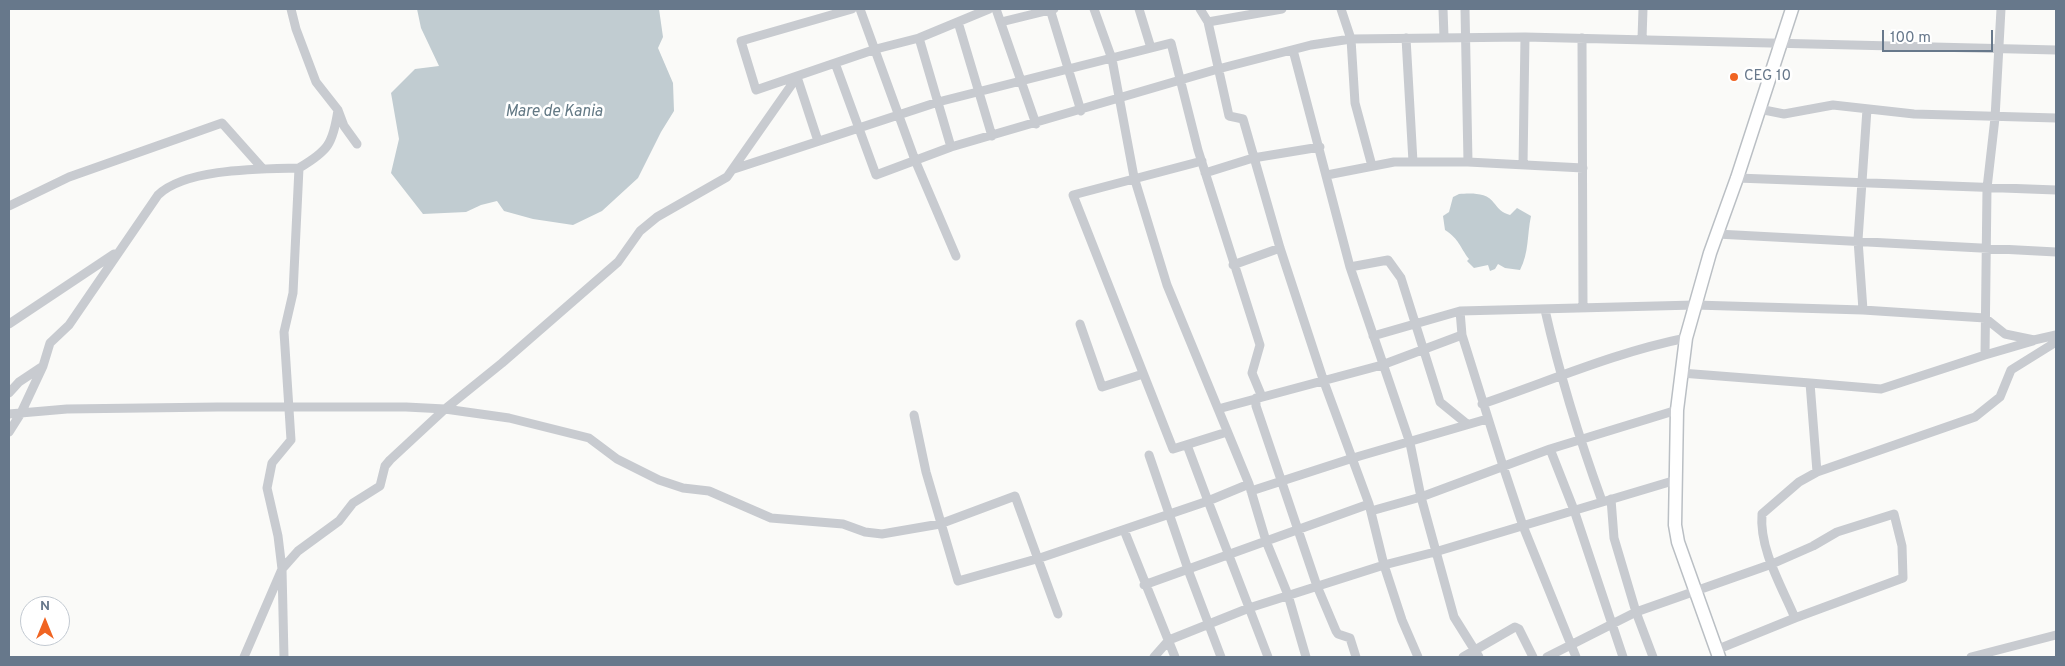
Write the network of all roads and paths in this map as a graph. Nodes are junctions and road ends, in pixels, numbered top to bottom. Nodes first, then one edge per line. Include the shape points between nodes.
1 (291, 9) edge
2 (852, 9) edge
3 (860, 9) edge
4 (989, 9) edge
5 (996, 9) edge
6 (1052, 9) edge
7 (1094, 9) edge
8 (1139, 9) edge
9 (1200, 9) edge
10 (1282, 9) edge
11 (1341, 9) edge
12 (1443, 9) edge
13 (1466, 9) edge
14 (1642, 9) edge
15 (1792, 9) edge
16 (2001, 9) edge
17 (958, 22) junction
18 (1000, 22) junction
19 (1208, 22) junction
20 (1444, 36) junction
21 (1466, 37) junction
22 (1524, 37) junction
23 (919, 38) junction
24 (1406, 38) junction
25 (1582, 38) junction
26 (1642, 39) junction
27 (1351, 40) junction
28 (1782, 42) junction
29 (1151, 48) junction
30 (2000, 48) junction
31 (876, 49) junction
32 (1293, 50) junction
33 (2056, 50) edge
34 (1112, 59) junction
35 (835, 63) junction
36 (1218, 69) junction
37 (1070, 70) junction
38 (797, 77) junction
39 (1182, 80) junction
40 (1020, 82) junction
41 (979, 92) junction
42 (1119, 99) junction
43 (938, 102) junction
44 (1759, 109) junction
45 (1867, 109) junction
46 (338, 110) junction
47 (1082, 110) junction
48 (900, 114) junction
49 (1995, 118) junction
50 (2056, 118) edge
51 (1036, 124) junction
52 (860, 128) junction
53 (992, 136) junction
54 (818, 141) junction
55 (357, 144) dead end
56 (951, 147) junction
57 (1320, 147) junction
58 (1252, 158) junction
59 (915, 160) junction
60 (1202, 161) junction
61 (1414, 162) junction
62 (1468, 162) junction
63 (1523, 165) junction
64 (1372, 166) junction
65 (299, 168) junction
66 (1583, 168) junction
67 (263, 169) junction
68 (734, 169) junction
69 (1205, 173) junction
70 (1327, 175) junction
71 (1134, 177) junction
72 (1737, 178) junction
73 (1861, 183) junction
74 (1987, 188) junction
75 (2056, 190) edge
76 (9, 206) edge
77 (1717, 234) junction
78 (1858, 240) junction
79 (1985, 247) junction
80 (1280, 248) junction
81 (119, 251) junction
82 (2056, 252) edge
83 (956, 256) dead end
84 (1234, 265) junction
85 (1350, 267) junction
86 (1695, 305) junction
87 (1583, 308) junction
88 (1545, 310) junction
89 (1863, 310) junction
90 (1460, 311) junction
91 (1985, 318) junction
92 (9, 324) edge
93 (1080, 324) dead end
94 (1414, 324) junction
95 (1462, 335) junction
96 (2056, 335) edge
97 (1373, 336) junction
98 (1686, 338) junction
99 (2034, 340) junction
100 (2056, 342) edge
101 (1422, 349) junction
102 (1985, 355) junction
103 (1382, 365) junction
104 (43, 366) junction
105 (1681, 373) junction
106 (1143, 374) junction
107 (1560, 378) junction
108 (1324, 382) junction
109 (1810, 383) junction
110 (9, 393) edge
111 (1259, 398) junction
112 (1482, 404) junction
113 (290, 408) junction
114 (444, 409) junction
115 (1218, 409) junction
116 (1677, 410) junction
117 (21, 413) junction
118 (9, 414) edge
119 (914, 415) dead end
120 (1487, 419) junction
121 (1467, 424) junction
122 (9, 432) edge
123 (1227, 432) junction
124 (1580, 440) junction
125 (1410, 443) junction
126 (1187, 445) junction
127 (1550, 449) junction
128 (1149, 455) dead end
129 (1353, 458) junction
130 (1503, 466) junction
131 (1817, 472) junction
132 (1676, 480) junction
133 (1281, 482) junction
134 (1250, 488) junction
135 (1421, 497) junction
136 (1606, 500) junction
137 (1208, 501) junction
138 (1370, 508) junction
139 (1574, 510) junction
140 (1171, 514) junction
141 (940, 524) junction
142 (1523, 526) junction
143 (1299, 528) junction
144 (1124, 530) junction
145 (1266, 541) junction
146 (1435, 552) junction
147 (1228, 555) junction
148 (1040, 558) junction
149 (1772, 564) junction
150 (1384, 565) junction
151 (282, 569) junction
152 (1188, 569) junction
153 (1144, 585) junction
154 (1317, 586) junction
155 (1695, 592) junction
156 (1288, 595) junction
157 (1249, 608) junction
158 (1636, 612) junction
159 (1058, 614) dead end
160 (1795, 618) junction
161 (1208, 625) junction
162 (1613, 626) junction
163 (2056, 635) edge
164 (1169, 640) junction
165 (1572, 646) junction
166 (1478, 653) edge
167 (1718, 654) edge
168 (244, 657) edge
169 (284, 657) edge
170 (1154, 657) edge
171 (1175, 657) edge
172 (1221, 657) edge
173 (1268, 657) edge
174 (1306, 657) edge
175 (1356, 657) edge
176 (1418, 657) edge
177 (1463, 657) edge
178 (1533, 657) edge
179 (1547, 657) edge
180 (1576, 657) edge
181 (1623, 657) edge
182 (1652, 657) edge
183 (1971, 657) edge

1 - 46 street via 316,82
2 - 38 street via 741,41 756,90
3 - 31 street
4 - 17 street
5 - 18 street
6 - 18 street
6 - 37 street
7 - 34 street
8 - 29 street
9 - 19 street
10 - 19 street
11 - 27 street
12 - 20 street
13 - 21 street
14 - 26 street
15 - 28 street
16 - 30 street
17 - 23 street
17 - 41 street
18 - 40 street
19 - 36 street
20 - 21 street
20 - 24 street
21 - 22 street
21 - 62 street
22 - 25 street
22 - 63 street
23 - 31 street
23 - 43 street
24 - 27 street
24 - 61 street
25 - 26 street
25 - 66 street
26 - 28 street
27 - 32 street
27 - 64 street via 1356,103
28 - 30 street
28 - 44 street
29 - 34 street
29 - 39 street via 1170,43
30 - 33 street
30 - 49 street
31 - 35 street
31 - 48 street
32 - 36 street
32 - 57 street
34 - 37 street
34 - 42 street
35 - 38 street
35 - 52 street
36 - 39 street
36 - 58 street via 1230,116 1243,119
37 - 40 street
37 - 47 street
38 - 54 street
38 - 68 street
39 - 42 street
39 - 60 street
40 - 41 street
40 - 51 street
41 - 43 street
41 - 53 street
42 - 47 street
42 - 71 street
43 - 48 street
43 - 56 street
44 - 45 street via 1784,114 1833,105
44 - 72 street
45 - 49 street
45 - 73 street
46 - 55 street via 344,126
46 - 65 street via 328,147
47 - 51 street
48 - 52 street
48 - 59 street
49 - 50 street
49 - 74 street
51 - 53 street
52 - 54 street
52 - 59 street via 876,174
53 - 56 street
54 - 68 street
56 - 59 street
57 - 58 street
57 - 70 street
58 - 69 street
58 - 80 street
59 - 83 street
60 - 69 street
60 - 71 street
61 - 62 street
61 - 64 street
62 - 63 street
63 - 66 street
64 - 70 street
65 - 67 street
65 - 113 street via 293,293 284,332
66 - 87 street
67 - 76 street via 222,123 69,176
67 - 81 street via 223,172 167,186
68 - 114 street via 728,177 657,217 640,231 618,262
69 - 84 street
70 - 85 street
71 - 106 street via 1073,195
71 - 115 street via 1167,286
72 - 73 street
72 - 77 street
73 - 74 street
73 - 78 street
74 - 75 street
74 - 79 street
77 - 78 street
77 - 86 street
78 - 79 street
78 - 89 street
79 - 82 street
79 - 91 street
80 - 84 street
80 - 108 street
81 - 92 street
81 - 104 street via 69,325 50,343
84 - 111 street via 1260,345 1252,373
85 - 94 street via 1388,260 1401,278
85 - 97 street
86 - 87 street
86 - 89 street
86 - 98 street
87 - 88 street
88 - 90 street
88 - 107 street
89 - 91 street
90 - 94 street
90 - 95 street
91 - 99 street via 2005,334
91 - 102 street
93 - 106 street via 1102,388
94 - 97 street
94 - 101 street
95 - 101 street
95 - 112 street
96 - 99 street
97 - 103 street
98 - 105 street
98 - 107 street via 1622,353
99 - 102 street
100 - 131 street via 2011,370 2000,397 1975,417
101 - 103 street
101 - 121 street via 1440,402
102 - 109 street via 1881,389
103 - 108 street
103 - 125 street
104 - 110 street
104 - 117 street
105 - 109 street
105 - 116 street
106 - 126 street via 1173,449
107 - 112 street
107 - 124 street
108 - 111 street
108 - 129 street
109 - 131 street
111 - 115 street
111 - 133 street via 1256,406
112 - 120 street
113 - 114 street
113 - 117 street via 66,409
113 - 151 street via 291,440 272,463 267,488
114 - 141 street via 510,418 589,438 617,459 658,480 708,491 771,518 844,524 882,534
114 - 151 street via 385,466 380,486 353,503 339,521 298,551
115 - 123 street
116 - 124 street
116 - 132 street
117 - 118 street
117 - 122 street
119 - 141 street
120 - 121 street
120 - 130 street
121 - 125 street
123 - 126 street
123 - 134 street
124 - 127 street
124 - 136 street
125 - 129 street
125 - 135 street
126 - 137 street
127 - 130 street
127 - 139 street
128 - 140 street
129 - 133 street
129 - 138 street
130 - 135 street
130 - 142 street
131 - 149 street via 1799,482 1762,514 1761,525
132 - 136 street
132 - 155 street via 1678,542
133 - 134 street
133 - 143 street
134 - 137 street
134 - 145 street
135 - 138 street
135 - 146 street
136 - 139 street
136 - 158 street
137 - 140 street
137 - 147 street
138 - 143 street
138 - 150 street
139 - 142 street
139 - 162 street
140 - 144 street
140 - 152 street
141 - 148 street via 958,581
141 - 148 street via 1016,496
142 - 146 street
142 - 165 street
143 - 145 street
143 - 154 street
144 - 148 street
144 - 153 street
145 - 147 street
145 - 156 street
146 - 150 street
146 - 166 street via 1454,617
147 - 152 street
147 - 157 street
148 - 159 street
149 - 155 street
149 - 160 street
149 - 160 street via 1838,532 1894,514 1902,546 1903,578
150 - 154 street
150 - 176 street
151 - 168 street
151 - 169 street
152 - 153 street
152 - 161 street
153 - 164 street
154 - 156 street
154 - 175 street via 1336,631 1350,638
155 - 158 street
155 - 167 street
156 - 157 street
156 - 174 street
157 - 161 street
157 - 173 street
158 - 162 street
158 - 182 street
160 - 167 street
161 - 164 street
161 - 172 street
162 - 165 street
162 - 181 street
163 - 183 street
164 - 170 street
164 - 171 street
165 - 179 street
165 - 180 street
166 - 177 street
166 - 178 street via 1517,627

